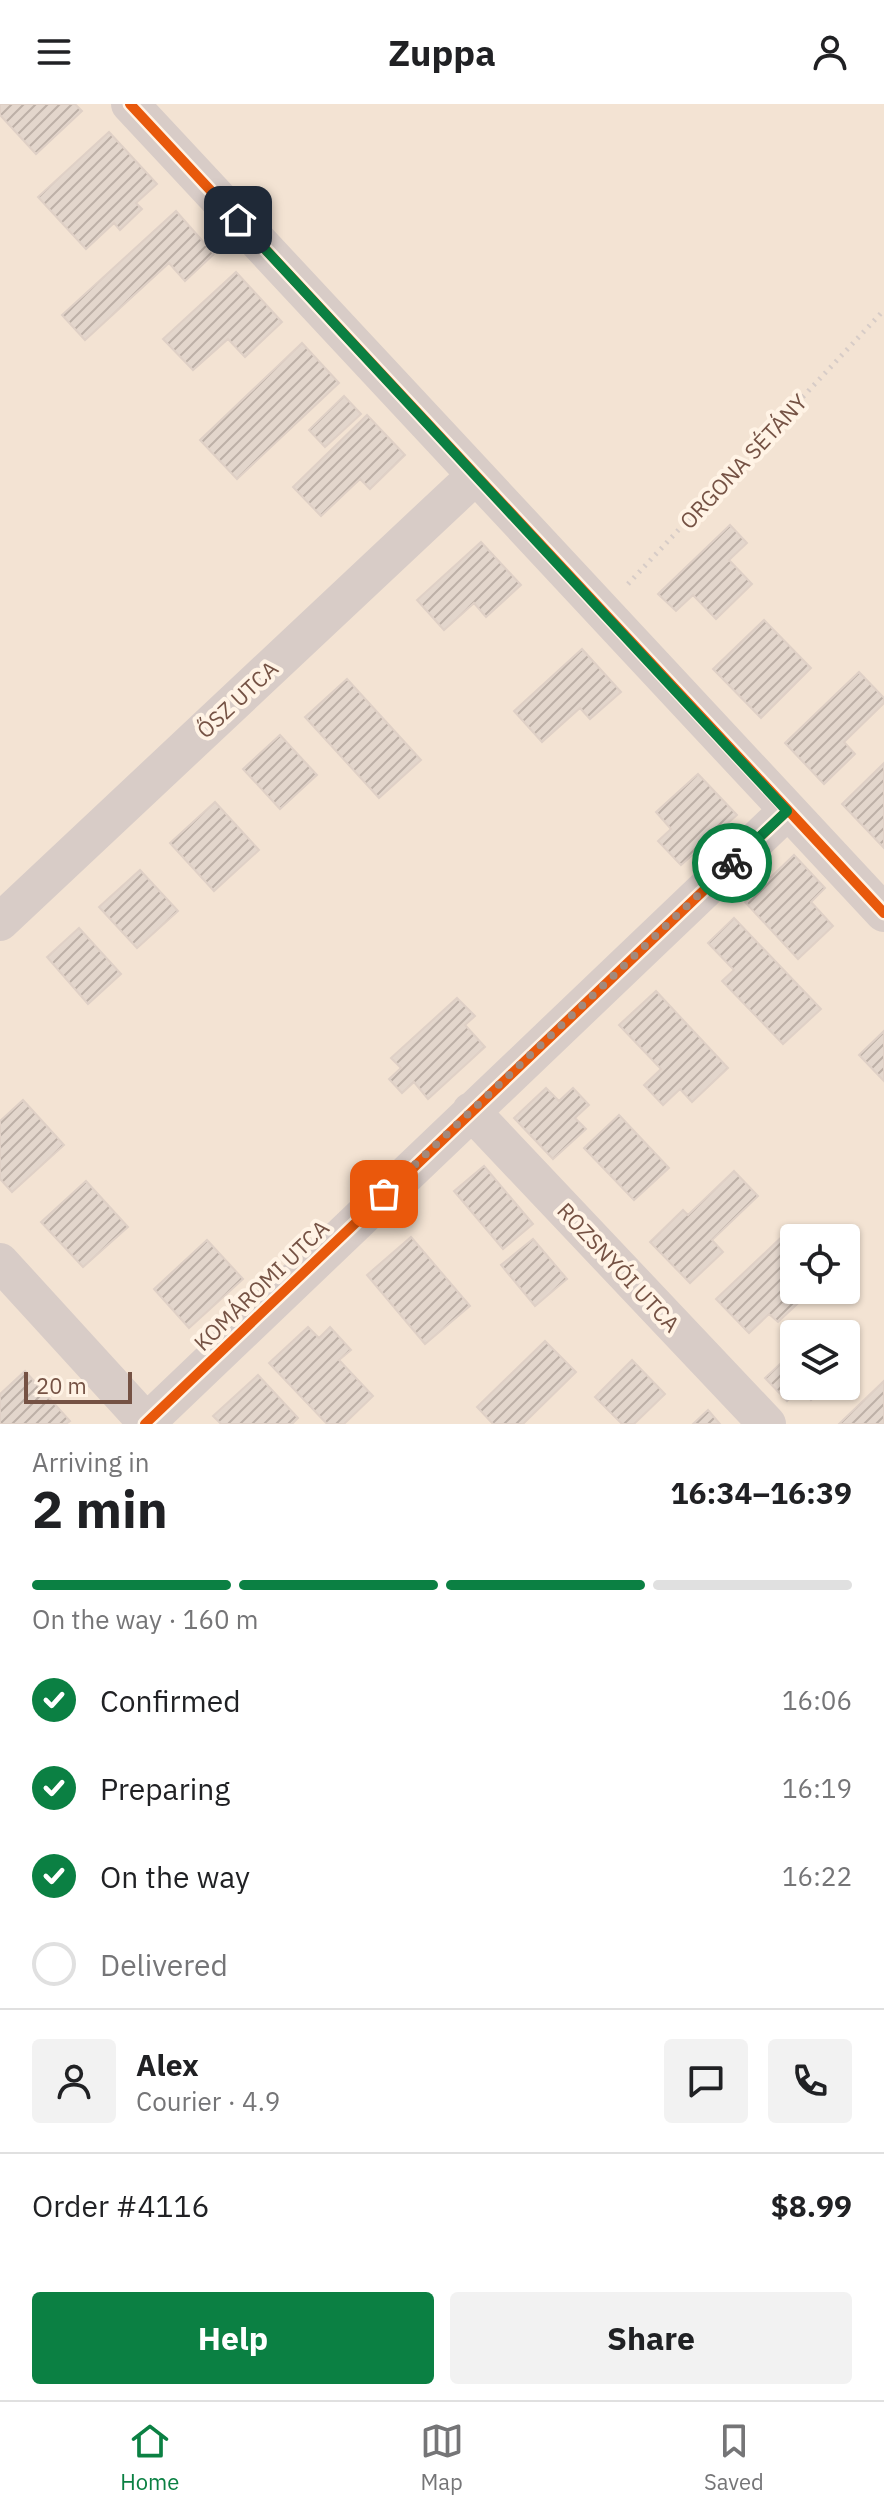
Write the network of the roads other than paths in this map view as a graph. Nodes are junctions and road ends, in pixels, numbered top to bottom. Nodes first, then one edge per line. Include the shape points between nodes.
1 (130, 104) edge
2 (475, 476) junction
3 (787, 811) junction
4 (884, 913) edge
5 (0, 922) edge
6 (471, 1111) junction
7 (0, 1262) edge
8 (147, 1423) edge
9 (767, 1424) edge

1 - 2 street
2 - 3 street
2 - 5 street, ŐSZ UTCA
3 - 4 street
3 - 6 street, KOMÁROMI UTCA
6 - 8 street, KOMÁROMI UTCA
6 - 9 street, ROZSNYÓI UTCA
7 - 8 street

